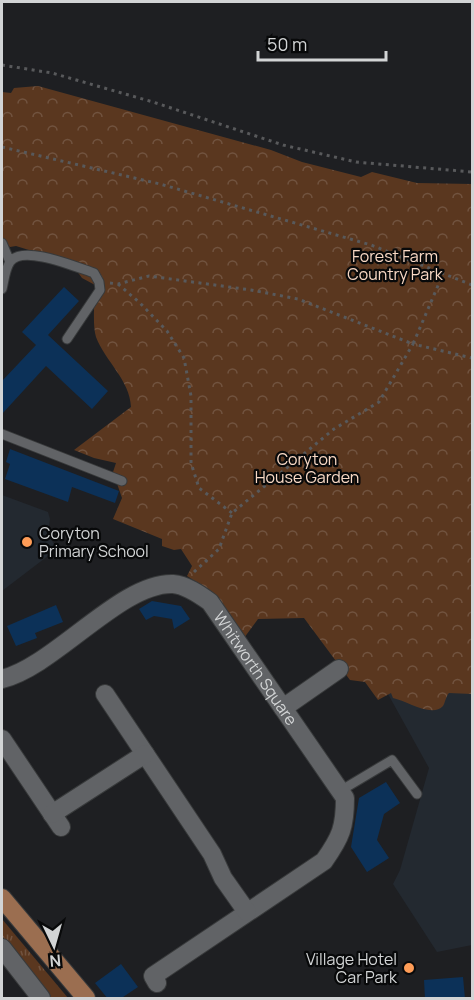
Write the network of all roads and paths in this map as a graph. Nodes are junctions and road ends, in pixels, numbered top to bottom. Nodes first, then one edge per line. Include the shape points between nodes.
1 (2, 65) edge
2 (2, 147) edge
3 (472, 172) edge
4 (2, 243) edge
5 (10, 262) junction
6 (443, 274) junction
7 (99, 282) junction
8 (118, 284) junction
9 (472, 285) edge
10 (2, 289) edge
11 (67, 339) dead end
12 (413, 344) junction
13 (472, 358) edge
14 (2, 434) edge
15 (122, 481) dead end
16 (232, 513) junction
17 (180, 586) junction
18 (339, 669) dead end
19 (2, 680) edge
20 (105, 694) dead end
21 (283, 708) junction
22 (2, 739) edge
23 (145, 753) junction
24 (340, 791) junction
25 (417, 794) dead end
26 (2, 898) edge
27 (247, 912) junction
28 (2, 948) edge
29 (157, 983) dead end
30 (41, 999) edge
31 (86, 999) edge

1 - 3 path via 52,73 283,144 356,162
2 - 6 path via 160,184 371,246
4 - 5 lane
5 - 7 lane via 17,255 30,254 94,273
5 - 10 lane
6 - 9 path
6 - 12 path
7 - 8 path
7 - 11 lane via 100,290
8 - 12 path via 149,276 298,299
8 - 16 path via 167,331 184,358 191,396 191,463 199,488
12 - 13 path
12 - 16 path via 379,402 334,429
14 - 15 lane
16 - 17 path via 219,549
17 - 19 street via 155,586 129,599 33,665
17 - 21 street, Whitworth Square via 210,602
18 - 21 street
20 - 23 street
21 - 24 street, Whitworth Square
22 - 23 street via 57,821
23 - 27 street
24 - 25 lane via 392,760
24 - 27 street, Whitworth Square via 345,798 345,815 339,839 324,861
26 - 31 main road
27 - 29 street, Whitworth Square via 153,976
28 - 30 street

